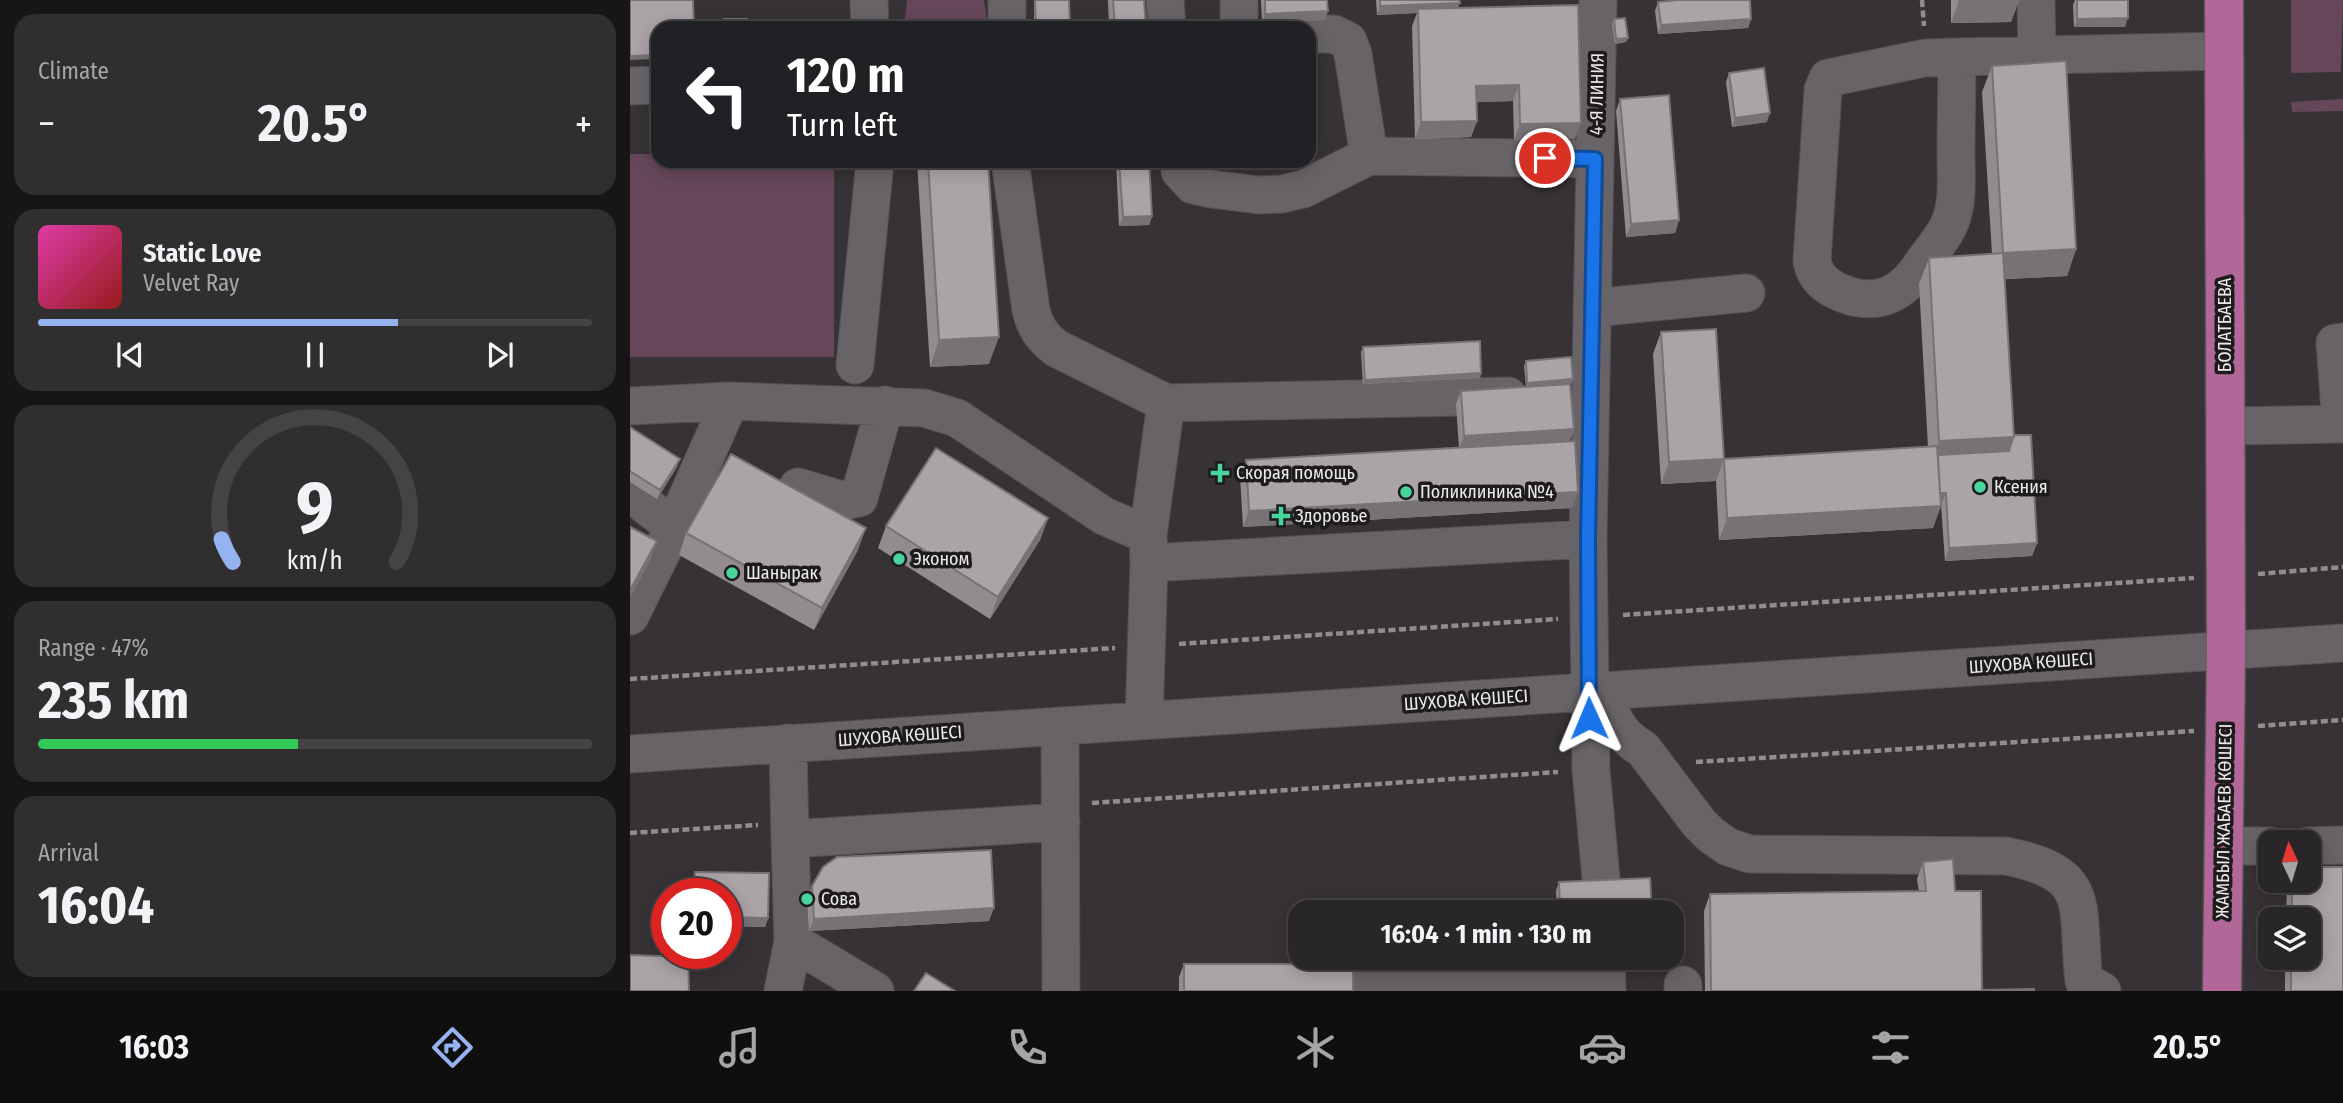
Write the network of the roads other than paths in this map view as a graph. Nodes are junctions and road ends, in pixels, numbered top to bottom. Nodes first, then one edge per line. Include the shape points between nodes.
1 (869, 0) edge
2 (1007, 0) edge
3 (1165, 0) edge
4 (1239, 0) edge
5 (1598, 0) edge
6 (2036, 0) edge
7 (2224, 0) edge
8 (870, 21) edge
9 (1007, 21) edge
10 (1166, 21) edge
11 (1239, 21) edge
12 (1316, 34) edge
13 (2224, 51) junction
14 (2037, 55) junction
15 (1957, 57) junction
16 (651, 85) edge
17 (630, 86) edge
18 (1368, 156) junction
19 (1595, 159) junction
20 (874, 168) edge
21 (1011, 168) edge
22 (1181, 168) edge
23 (1746, 293) dead end
24 (1592, 308) junction
25 (2343, 342) edge
26 (855, 365) dead end
27 (1564, 394) junction
28 (730, 401) junction
29 (1166, 403) junction
30 (885, 405) junction
31 (630, 406) edge
32 (2225, 426) junction
33 (2342, 438) edge
34 (799, 487) dead end
35 (630, 493) edge
36 (674, 527) junction
37 (1588, 539) junction
38 (1148, 549) junction
39 (630, 616) edge
40 (2343, 643) edge
41 (2226, 651) junction
42 (1597, 692) junction
43 (1144, 720) junction
44 (1060, 726) junction
45 (788, 743) junction
46 (630, 754) edge
47 (1060, 814) junction
48 (790, 831) junction
49 (2343, 845) edge
50 (2223, 846) junction
51 (2258, 846) edge
52 (2321, 846) edge
53 (1602, 889) edge
54 (793, 942) junction
55 (1607, 979) edge
56 (1366, 983) dead end
57 (2090, 988) edge
58 (783, 991) edge
59 (875, 991) edge
60 (1061, 991) edge
61 (2221, 991) edge

1 - 8 street
2 - 9 street
3 - 10 street
4 - 11 street
5 - 19 street, 4-Я ЛИНИЯ
6 - 14 street
7 - 13 main road, БОЛАТБАЕВА
12 - 18 street via 1334,34 1348,41
13 - 14 street
13 - 32 main road, БОЛАТБАЕВА
14 - 15 street
15 - 15 street via 1925,58 1834,75 1824,83 1812,261 1819,279 1829,288 1872,299 1901,289 1948,228 1955,199
16 - 17 street
18 - 19 street
18 - 22 street via 1303,190 1282,194 1192,185
19 - 24 street, 4-Я ЛИНИЯ
20 - 26 street
21 - 29 street via 1031,310 1043,338
23 - 24 street
24 - 27 street, 4-Я ЛИНИЯ
25 - 33 street via 2335,343
27 - 29 street
27 - 37 street, 4-Я ЛИНИЯ
28 - 30 street
28 - 31 street
28 - 36 street
29 - 38 street
30 - 34 street via 859,498 845,500
30 - 38 street via 924,408 957,418
32 - 33 street
32 - 41 main road, БОЛАТБАЕВА
35 - 36 street
36 - 39 street
37 - 38 street
37 - 42 street, 4-Я ЛИНИЯ via 1588,618
38 - 43 street
40 - 41 street, ШУХОВА КӨШЕСІ
41 - 42 street, ШУХОВА КӨШЕСІ
41 - 50 main road, ЖАМБЫЛ ЖАБАЕВ КӨШЕСІ
42 - 43 street, ШУХОВА КӨШЕСІ
42 - 53 street, 4-Я ЛИНИЯ via 1591,770
42 - 57 street via 1618,730 1643,749 1699,823 1728,847 1750,854 2006,856 2047,866 2072,887 2081,917 2081,954
43 - 44 street, ШУХОВА КӨШЕСІ
44 - 45 street, ШУХОВА КӨШЕСІ
44 - 47 street
45 - 46 street, ШУХОВА КӨШЕСІ
45 - 48 street
47 - 48 street
47 - 60 street
48 - 54 street
49 - 52 street
50 - 51 street
50 - 61 main road, ЖАМБЫЛ ЖАБАЕВ КӨШЕСІ
54 - 58 street
54 - 59 street
55 - 56 street

